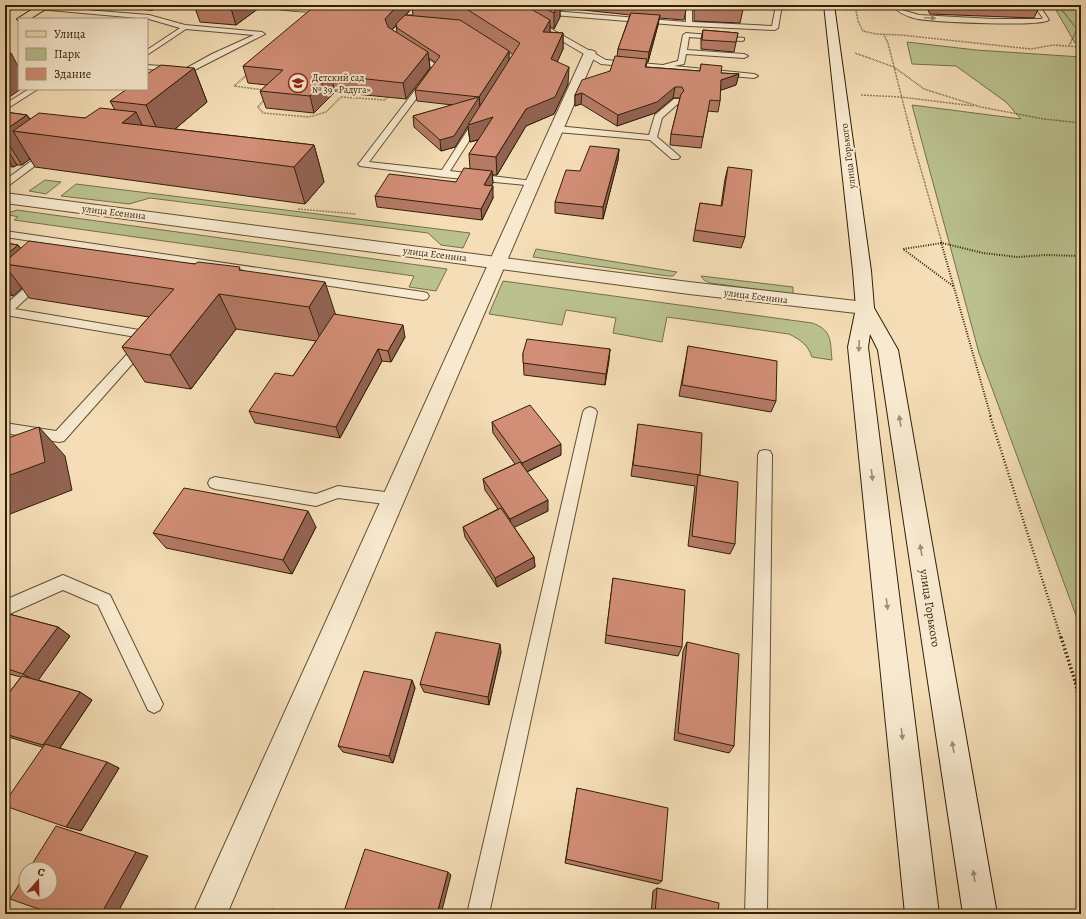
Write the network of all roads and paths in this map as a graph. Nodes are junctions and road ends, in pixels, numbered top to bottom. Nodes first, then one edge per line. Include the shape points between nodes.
1 (88, 5) edge
2 (156, 5) edge
3 (267, 5) edge
4 (365, 5) edge
5 (504, 5) edge
6 (689, 5) edge
7 (779, 5) edge
8 (829, 5) edge
9 (855, 5) edge
10 (895, 5) edge
11 (1036, 5) edge
12 (1058, 5) edge
13 (28, 6) edge
14 (45, 6) edge
15 (122, 6) edge
16 (534, 8) dead end
17 (66, 9) junction
18 (1077, 10) dead end
19 (1081, 11) edge
20 (19, 18) edge
21 (20, 18) edge
22 (148, 18) edge
23 (419, 22) edge
24 (689, 24) junction
25 (185, 27) junction
26 (884, 35) junction
27 (742, 39) dead end
28 (1069, 46) junction
29 (1081, 47) edge
30 (683, 52) junction
31 (148, 53) edge
32 (590, 53) junction
33 (854, 53) dead end
34 (744, 56) dead end
35 (148, 67) edge
36 (663, 67) junction
37 (894, 67) junction
38 (189, 71) junction
39 (251, 72) edge
40 (754, 76) dead end
41 (168, 83) edge
42 (32, 90) edge
43 (265, 90) edge
44 (389, 95) edge
45 (861, 95) dead end
46 (268, 96) edge
47 (901, 96) junction
48 (677, 100) edge
49 (981, 107) junction
50 (5, 108) edge
51 (482, 114) edge
52 (1081, 123) edge
53 (557, 129) junction
54 (652, 138) junction
55 (54, 148) edge
56 (675, 157) dead end
57 (444, 174) junction
58 (5, 184) edge
59 (533, 184) junction
60 (5, 198) edge
61 (298, 209) dead end
62 (356, 214) dead end
63 (5, 234) edge
64 (942, 243) junction
65 (79, 245) junction
66 (68, 255) edge
67 (1081, 256) edge
68 (498, 263) junction
69 (46, 275) edge
70 (954, 287) junction
71 (423, 296) dead end
72 (865, 308) junction
73 (6, 311) edge
74 (590, 412) dead end
75 (5, 428) edge
76 (765, 456) dead end
77 (215, 483) dead end
78 (393, 500) junction
79 (5, 608) edge
80 (1075, 681) junction
81 (1081, 682) edge
82 (154, 704) dead end
83 (1081, 708) edge
84 (210, 914) edge
85 (478, 914) edge
86 (756, 914) edge
87 (922, 914) edge
88 (980, 914) edge

1 - 17 lane
2 - 15 lane via 152,8
3 - 4 lane via 335,11 362,8
5 - 32 lane
6 - 24 lane
7 - 24 lane via 775,28
8 - 72 street, улица Горького
9 - 26 path via 863,31
10 -> 11 lane via 900,12 918,17 993,21 1046,20
12 - 28 path via 1077,29
13 - 14 lane
13 - 20 main road
14 - 17 lane
14 - 21 main road
16 - 24 lane via 554,13
17 - 22 lane
18 - 19 path
22 - 25 lane
23 - 57 lane via 406,18 392,34 394,40 436,68 363,164
25 - 31 lane
25 - 38 lane via 262,34
26 - 28 path via 1031,49 1053,45
26 - 37 path
27 - 30 lane via 686,35
28 - 29 path
30 - 34 lane
30 - 36 lane via 681,62
32 - 36 lane via 604,62
32 - 53 street
33 - 37 path
35 - 38 lane
36 - 40 lane
37 - 47 path
37 - 49 path via 924,89
38 - 41 lane
39 - 43 path via 234,86
42 - 50 lane
44 - 46 path via 385,100 341,97 326,112 309,117 263,113 258,107
45 - 47 path
47 - 49 path
47 - 64 path
48 - 54 lane via 658,117
49 - 52 path
51 - 57 lane
53 - 54 lane
53 - 59 street
54 - 56 lane
55 - 58 lane
57 - 59 lane
59 - 68 street
60 - 68 street, улица Есенина
61 - 62 path
63 - 65 lane
64 - 67 path via 983,253 1011,256
64 - 70 path
64 - 70 path via 903,249
65 - 66 lane
65 - 71 lane
68 - 72 street, улица Есенина
68 - 78 street
69 - 73 lane
70 - 80 path via 998,443
72 -> 87 street, улица Горького via 858,347
88 -> 72 street, улица Горького via 888,350
73 - 75 lane via 151,336 59,437
74 - 85 lane
76 - 86 lane
77 - 78 lane via 316,500 338,492
78 - 84 street
79 - 82 lane via 63,582 104,600
80 - 81 path
80 - 83 path

